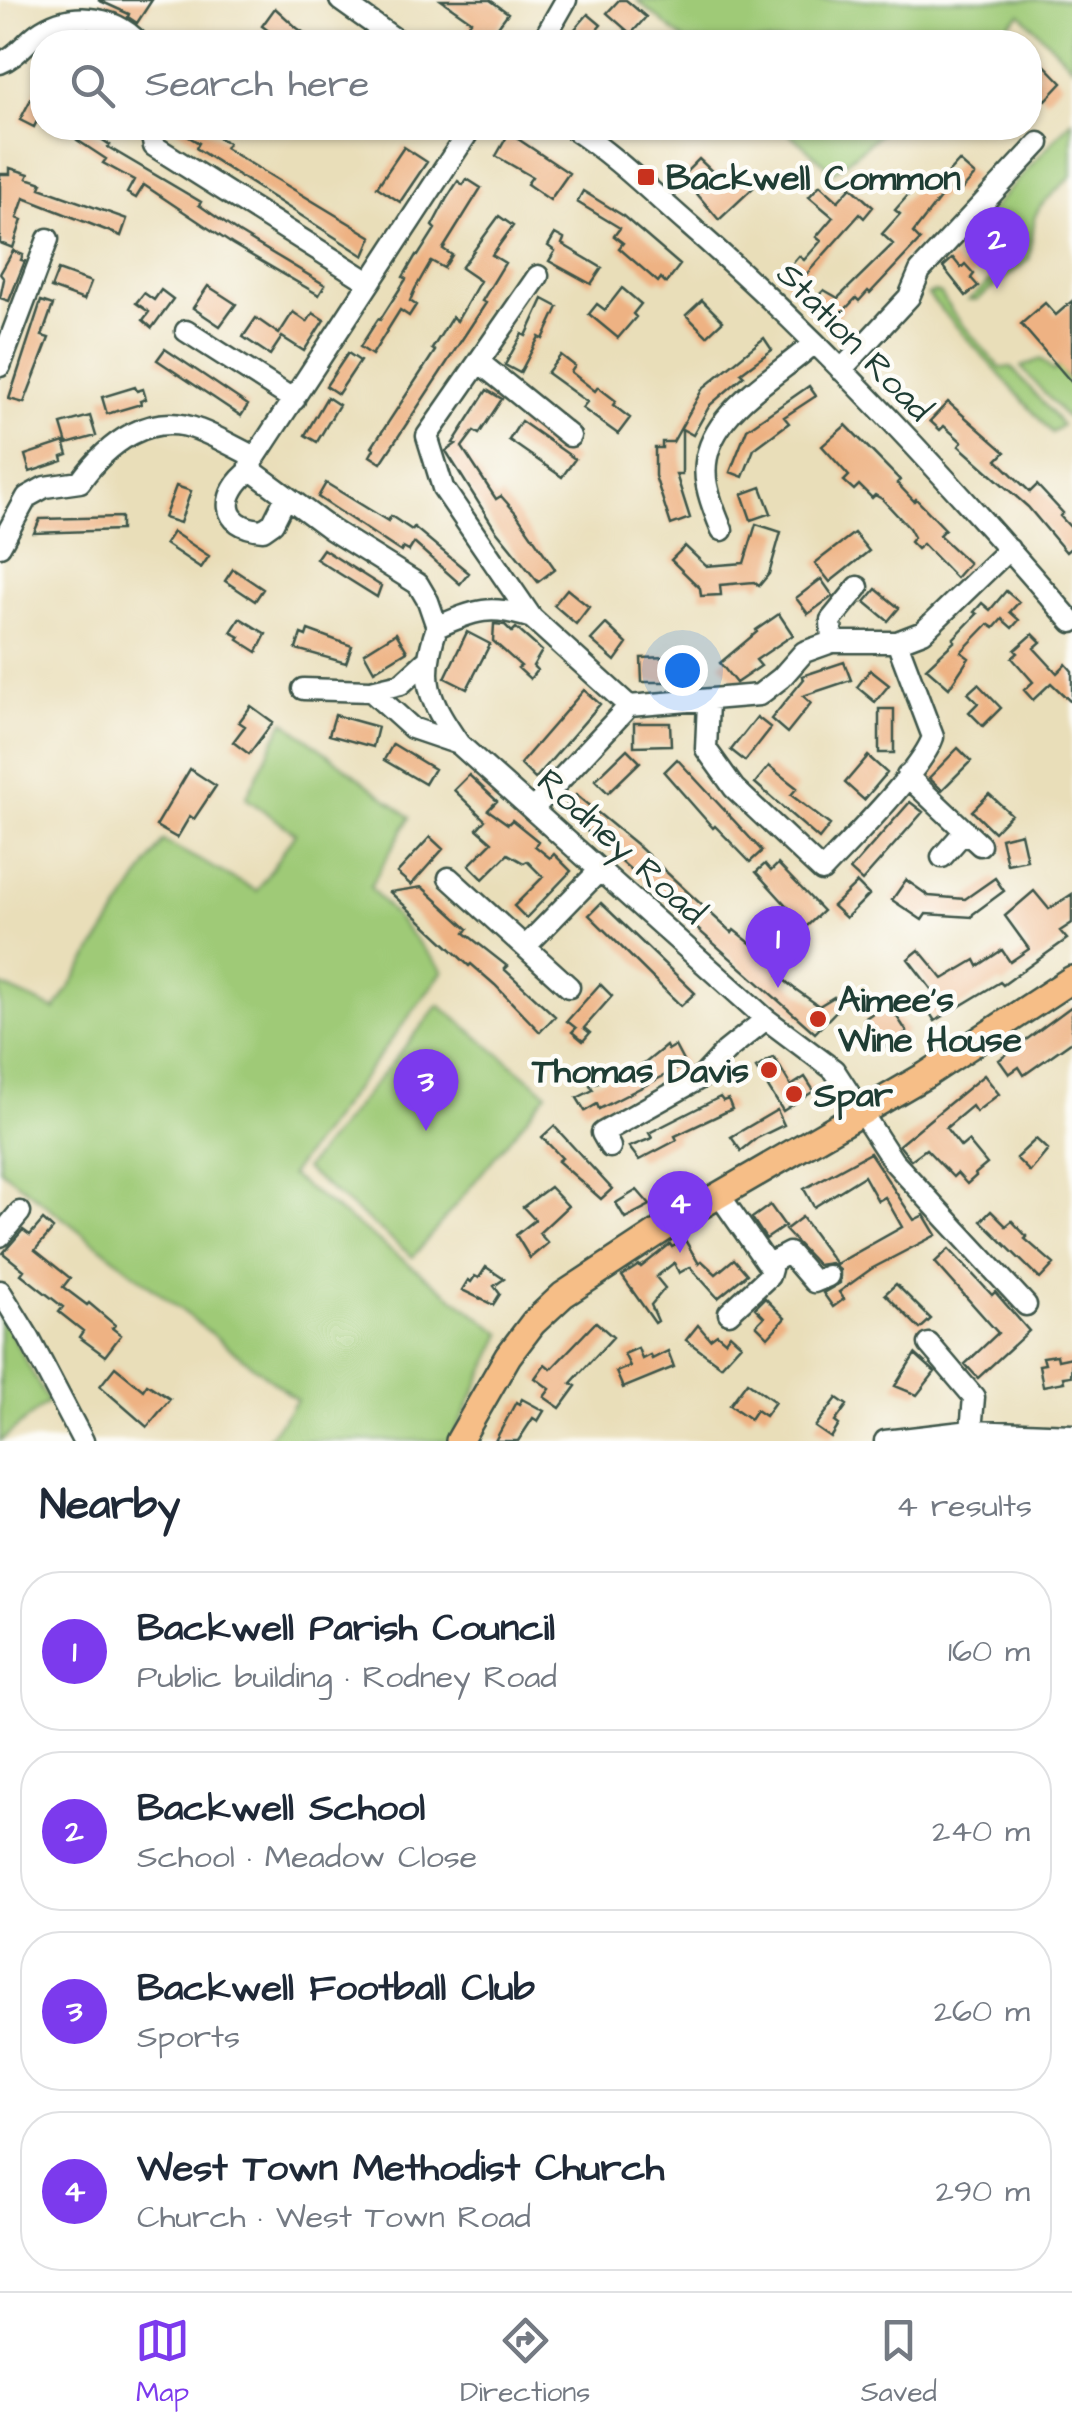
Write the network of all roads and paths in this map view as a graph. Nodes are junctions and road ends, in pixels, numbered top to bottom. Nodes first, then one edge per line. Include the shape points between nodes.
1 (340, 0) edge
2 (566, 0) edge
3 (44, 30) edge
4 (123, 30) edge
5 (382, 30) edge
6 (549, 30) edge
7 (30, 40) edge
8 (0, 63) edge
9 (153, 140) edge
10 (463, 140) edge
11 (589, 140) edge
12 (1038, 143) dead end
13 (48, 240) dead end
14 (538, 276) dead end
15 (369, 282) junction
16 (186, 331) dead end
17 (814, 343) junction
18 (479, 362) junction
19 (0, 366) edge
20 (841, 370) junction
21 (294, 400) junction
22 (570, 436) dead end
23 (253, 463) junction
24 (286, 497) junction
25 (722, 530) dead end
26 (0, 546) edge
27 (1009, 549) junction
28 (858, 587) dead end
29 (532, 618) junction
30 (1072, 622) edge
31 (436, 627) junction
32 (832, 642) junction
33 (897, 642) junction
34 (425, 662) junction
35 (303, 689) dead end
36 (371, 691) junction
37 (708, 702) junction
38 (629, 706) junction
39 (459, 744) junction
40 (907, 776) junction
41 (533, 809) junction
42 (942, 857) dead end
43 (600, 870) junction
44 (449, 878) dead end
45 (525, 947) junction
46 (1072, 979) edge
47 (569, 987) dead end
48 (766, 1019) junction
49 (861, 1115) junction
50 (610, 1147) dead end
51 (720, 1196) junction
52 (20, 1212) dead end
53 (0, 1236) edge
54 (768, 1264) junction
55 (828, 1276) dead end
56 (0, 1292) edge
57 (1026, 1305) dead end
58 (730, 1314) dead end
59 (930, 1344) dead end
60 (971, 1431) junction
61 (1072, 1434) edge
62 (83, 1441) edge
63 (459, 1441) edge
64 (885, 1441) edge

1 - 5 street
2 - 6 street
3 - 4 street via 80,18
7 - 8 street
9 - 15 street
10 - 15 street
11 - 17 street, Station Road via 746,274
12 - 20 street via 920,271 909,297
13 - 19 street
14 - 18 street
15 - 21 street
16 - 21 street
17 - 20 street, Station Road
17 - 25 street via 747,398 713,438 706,483
18 - 22 street
18 - 29 street via 427,436 444,488
20 - 27 street, Station Road
21 - 23 street
23 - 24 street
23 - 24 street via 228,500 231,516 263,530
23 - 26 street via 196,428 138,430 80,482 28,497
24 - 31 street via 418,584
27 - 30 street, Station Road
27 - 33 street via 924,632
28 - 32 street via 831,620
29 - 31 street via 502,608 477,610
29 - 38 street
31 - 34 street
32 - 33 street
32 - 37 street via 804,652 758,695
33 - 40 street via 934,737
34 - 36 street via 400,684
34 - 39 street via 435,710
35 - 36 street
36 - 39 street, Rodney Road via 412,728
37 - 38 street
37 - 40 street via 706,750 734,788 822,870
38 - 41 street
39 - 41 street, Rodney Road
40 - 42 street via 972,838
41 - 43 street, Rodney Road
43 - 45 street
43 - 48 street, Rodney Road
44 - 45 street
45 - 47 street
46 - 49 main road
48 - 49 street, Rodney Road via 834,1070
48 - 50 street via 702,1077 602,1133
49 - 51 main road
49 - 57 street, Rodney Road via 893,1161
51 - 54 street
51 - 63 main road via 597,1271 533,1323
52 - 53 street
54 - 55 street via 790,1253 814,1282
54 - 58 street via 769,1276
56 - 62 street
59 - 60 street via 974,1397
60 - 61 street
60 - 64 street

